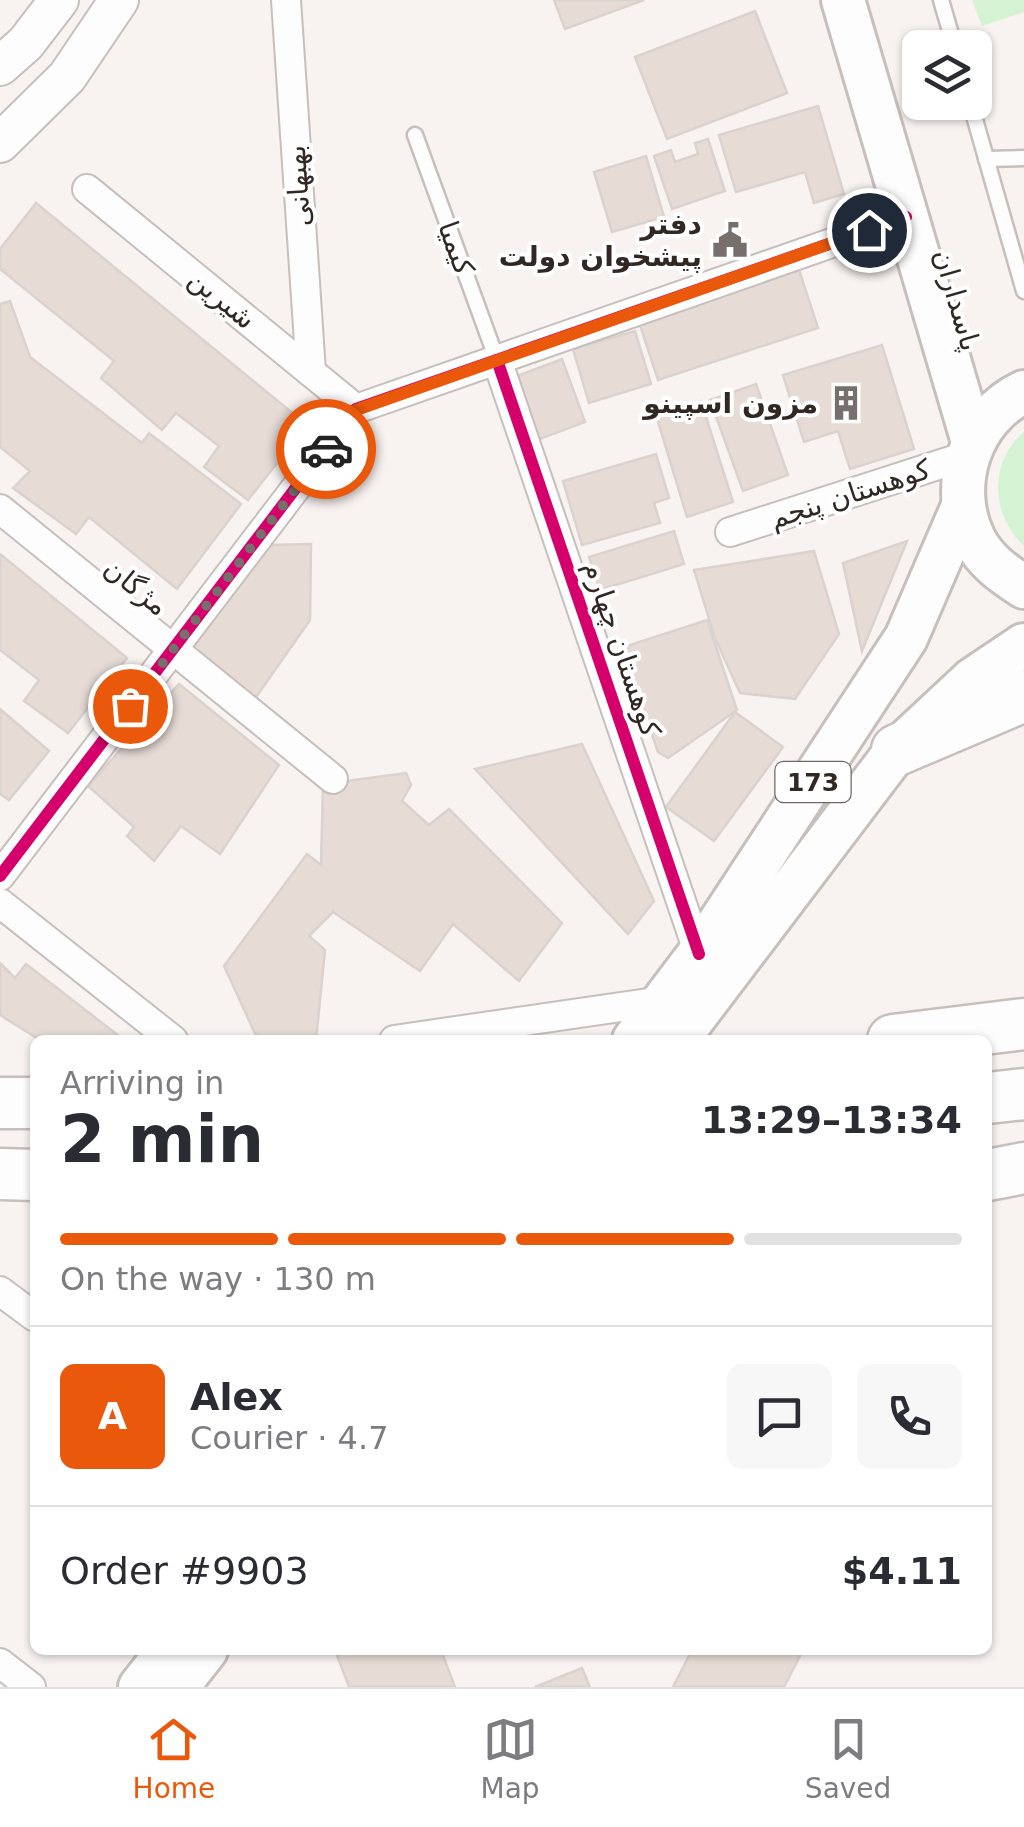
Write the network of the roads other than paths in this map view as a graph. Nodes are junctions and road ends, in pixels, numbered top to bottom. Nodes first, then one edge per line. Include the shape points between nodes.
1 (59, 0) edge
2 (119, 0) edge
3 (286, 0) edge
4 (843, 0) edge
5 (941, 0) edge
6 (950, 30) edge
7 (0, 66) edge
8 (975, 120) edge
9 (415, 135) dead end
10 (0, 144) edge
11 (1024, 158) edge
12 (986, 160) junction
13 (87, 189) dead end
14 (906, 217) junction
15 (1024, 291) edge
16 (497, 360) junction
17 (311, 372) junction
18 (1024, 392) edge
19 (356, 410) junction
20 (971, 449) junction
21 (963, 506) junction
22 (0, 509) edge
23 (730, 532) dead end
24 (1024, 587) edge
25 (1024, 644) edge
26 (173, 650) junction
27 (1024, 696) edge
28 (851, 724) junction
29 (897, 750) junction
30 (333, 780) dead end
31 (0, 876) edge
32 (0, 903) edge
33 (699, 954) junction
34 (1024, 1016) edge
35 (670, 1020) edge
36 (1024, 1024) edge
37 (167, 1035) edge
38 (463, 1035) edge
39 (643, 1035) edge
40 (988, 1035) edge
41 (992, 1035) edge
42 (992, 1042) edge
43 (1024, 1046) edge
44 (1024, 1094) edge
45 (992, 1098) edge
46 (0, 1102) edge
47 (30, 1103) edge
48 (1024, 1106) edge
49 (992, 1110) edge
50 (0, 1113) edge
51 (30, 1113) edge
52 (1024, 1136) edge
53 (992, 1140) edge
54 (1024, 1168) edge
55 (0, 1174) edge
56 (992, 1174) edge
57 (30, 1175) edge
58 (0, 1183) edge
59 (30, 1184) edge
60 (0, 1291) edge
61 (30, 1313) edge
62 (166, 1655) edge
63 (202, 1655) edge
64 (0, 1663) edge
65 (31, 1687) edge
66 (140, 1687) edge
67 (176, 1687) edge

1 - 7 main road
2 - 10 main road via 67,77
3 - 17 street, بهبهانی
4 - 14 main road, پاسداران
5 - 6 lane
8 - 12 lane
9 - 16 lane, کیمیا
11 - 12 lane
12 - 15 lane
13 - 17 street, شیرین
14 - 16 street
14 - 20 main road, پاسداران
16 - 19 street
16 - 33 street, کوهستان چهارم
17 - 19 street, شیرین
18 - 20 main road via 992,414
19 - 26 street
20 - 21 main road
20 - 23 street, کوهستان پنجم
21 - 24 main road via 974,540 996,569
21 - 28 main road, 173 via 906,638
22 - 26 street, مژگان
25 - 29 main road, 173 via 972,680
26 - 30 street, مژگان
26 - 31 street
27 - 29 highway
28 - 29 main road
28 - 33 main road, 173
29 - 35 main road, 173
32 - 37 street
33 - 35 main road, 173
34 - 40 highway
35 - 38 street
35 - 39 main road, 173
36 - 41 highway
42 - 43 highway
44 - 45 highway
46 - 47 highway
48 - 49 highway
50 - 51 highway
52 - 53 highway
54 - 56 highway
55 - 57 highway
58 - 59 highway
60 - 61 street
62 - 66 main road
63 - 67 main road
64 - 65 street

